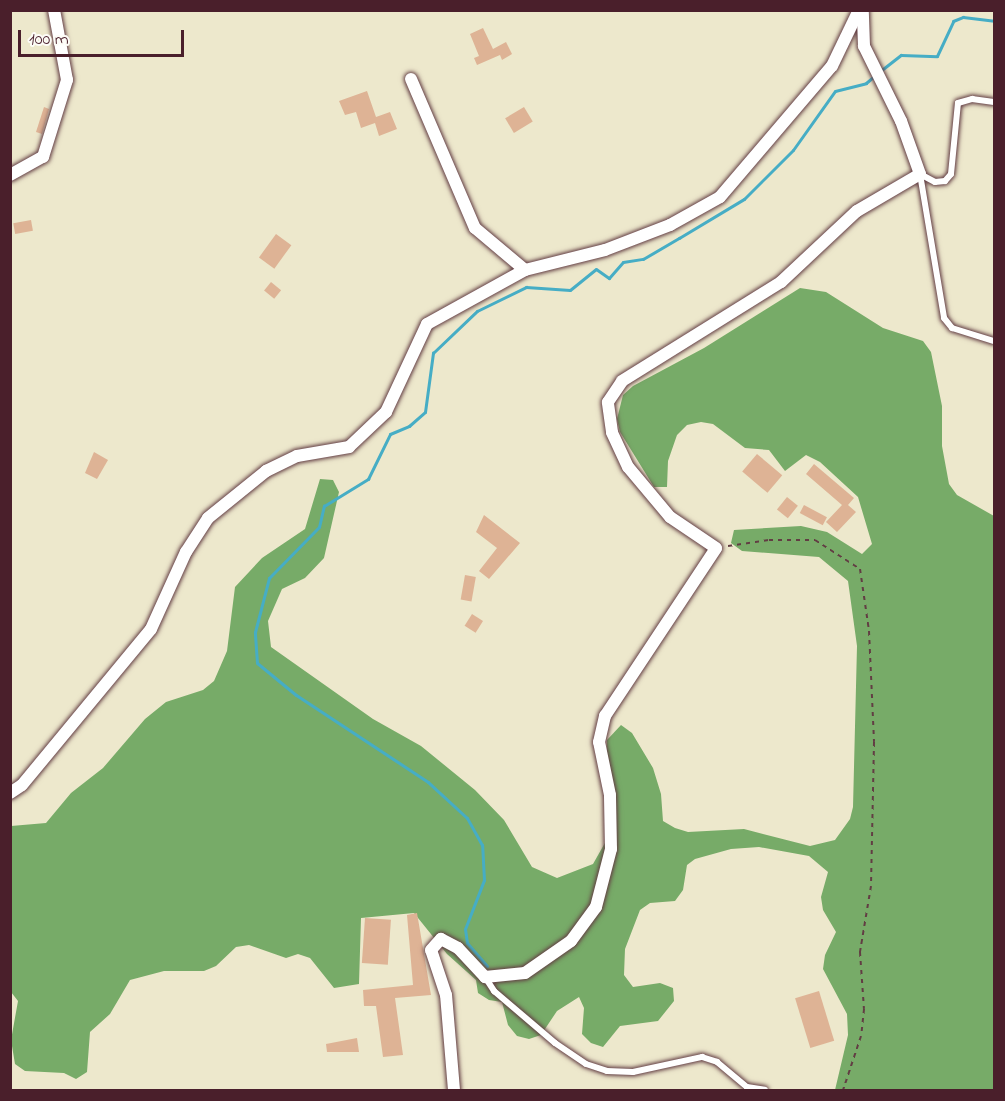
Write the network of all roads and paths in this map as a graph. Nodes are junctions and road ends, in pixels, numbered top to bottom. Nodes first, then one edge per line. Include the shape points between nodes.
1 (54, 10) edge
2 (861, 10) edge
3 (411, 79) dead end
4 (994, 102) edge
5 (920, 174) junction
6 (10, 175) edge
7 (525, 270) junction
8 (994, 341) edge
9 (716, 548) junction
10 (10, 793) edge
11 (485, 977) junction
12 (454, 1090) edge
13 (765, 1090) edge
14 (843, 1090) edge

1 - 6 street via 67,80 44,157
2 - 5 street via 864,46 901,121
2 - 7 street via 832,66 720,197 670,225 605,250
3 - 7 street via 475,228
4 - 5 lane via 972,99 958,103 951,174 945,181 935,182
5 - 8 lane via 944,318 952,328
5 - 9 street via 857,211 781,282 622,381 608,402 612,432 635,476 670,517
7 - 10 street via 427,324 386,412 349,447 297,456 266,471 208,518 186,552 151,629 22,785
9 - 11 street via 605,716 599,742 610,795 611,849 596,907 571,941 525,973
9 - 14 path via 769,540 815,540 861,569 874,742 871,886 860,952 864,1009 861,1036
11 - 12 street via 458,948 441,939 431,950 446,995
11 - 13 lane via 494,991 586,1064 607,1071 633,1072 702,1057 717,1062 747,1087

